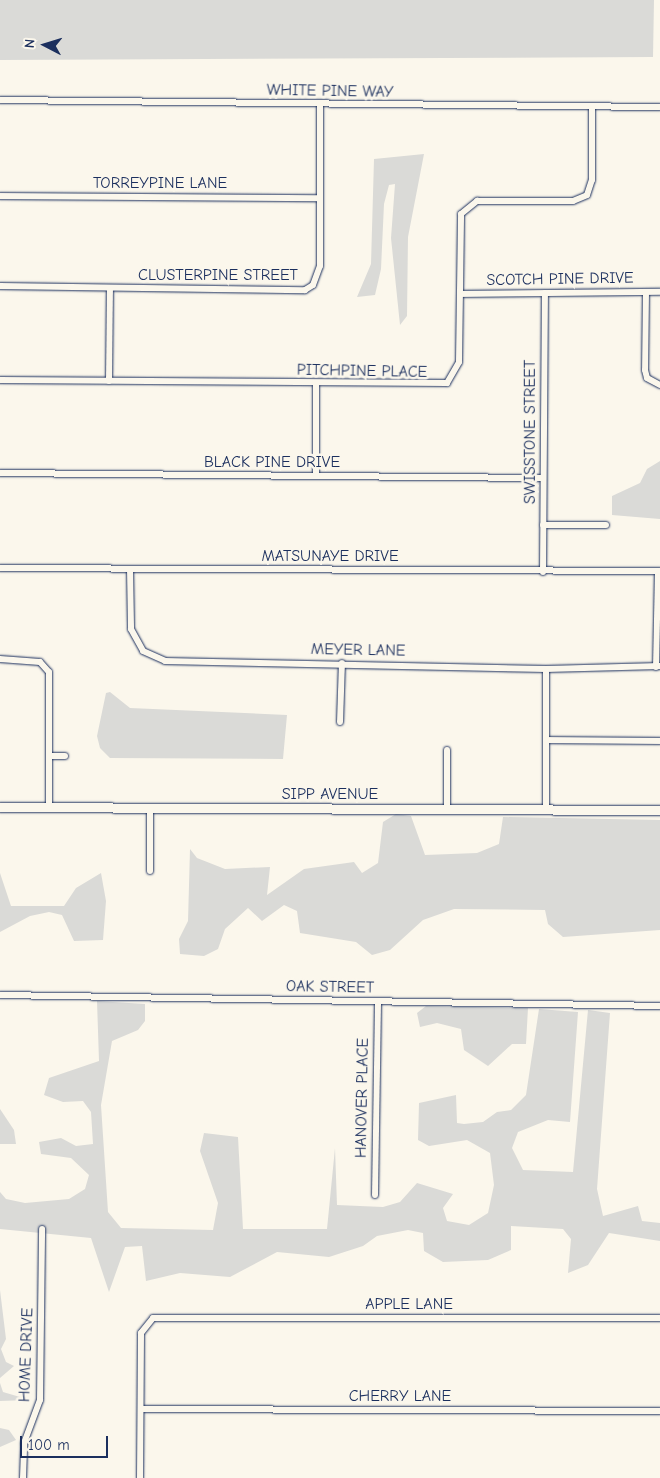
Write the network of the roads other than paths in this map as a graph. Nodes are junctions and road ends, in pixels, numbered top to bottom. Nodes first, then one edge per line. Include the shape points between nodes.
1 (0, 100) edge
2 (320, 106) junction
3 (592, 107) junction
4 (660, 107) edge
5 (0, 196) edge
6 (319, 198) junction
7 (0, 286) edge
8 (110, 288) junction
9 (646, 292) junction
10 (660, 292) edge
11 (545, 293) junction
12 (460, 294) junction
13 (0, 380) edge
14 (109, 381) junction
15 (316, 384) junction
16 (660, 385) edge
17 (0, 473) edge
18 (316, 475) junction
19 (544, 478) junction
20 (543, 525) junction
21 (606, 525) dead end
22 (0, 568) edge
23 (130, 568) junction
24 (659, 571) edge
25 (543, 572) junction
26 (0, 659) edge
27 (342, 663) junction
28 (658, 666) edge
29 (546, 669) junction
30 (340, 722) dead end
31 (546, 740) junction
32 (660, 740) edge
33 (447, 750) dead end
34 (49, 756) junction
35 (65, 756) dead end
36 (0, 807) edge
37 (49, 807) junction
38 (150, 808) junction
39 (447, 809) junction
40 (546, 810) junction
41 (660, 810) edge
42 (150, 871) dead end
43 (0, 995) edge
44 (378, 1002) junction
45 (660, 1006) edge
46 (375, 1195) dead end
47 (42, 1229) dead end
48 (660, 1318) edge
49 (141, 1409) junction
50 (660, 1410) edge
51 (23, 1478) edge
52 (140, 1478) edge

1 - 2 street, WHITE PINE WAY
2 - 3 street, WHITE PINE WAY
2 - 6 street, CLUSTERPINE STREET
3 - 4 street, WHITE PINE WAY
3 - 12 street, PITCHPINE PLACE via 592,180 587,195 572,201 470,203 460,222
5 - 6 street, TORREYPINE LANE
6 - 8 street, CLUSTERPINE STREET via 320,266 317,278 305,290
7 - 8 street, CLUSTERPINE STREET
8 - 14 street
9 - 10 street, SCOTCH PINE DRIVE
9 - 11 street, SCOTCH PINE DRIVE
9 - 16 street via 645,370 647,378
11 - 12 street, SCOTCH PINE DRIVE
11 - 19 street, SWISSTONE STREET
12 - 15 street, PITCHPINE PLACE via 459,362 447,383
13 - 14 street, PITCHPINE PLACE
14 - 15 street, PITCHPINE PLACE
15 - 18 street
17 - 18 street, BLACK PINE DRIVE
18 - 19 street, BLACK PINE DRIVE
19 - 20 street, SWISSTONE STREET
20 - 21 street
20 - 25 street, SWISSTONE STREET
22 - 23 street, MATSUNAYE DRIVE
23 - 25 street, MATSUNAYE DRIVE
23 - 27 street, MEYER LANE via 131,629 143,652 154,659
24 - 25 street, MATSUNAYE DRIVE
24 - 28 street
26 - 34 street via 40,662 49,672
27 - 29 street, MEYER LANE
27 - 30 street
28 - 29 street, MEYER LANE
29 - 31 street
31 - 32 street
31 - 40 street
33 - 39 street
34 - 35 street
34 - 37 street
36 - 37 street, SIPP AVENUE
37 - 38 street, SIPP AVENUE
38 - 39 street, SIPP AVENUE
38 - 42 street
39 - 40 street, SIPP AVENUE
40 - 41 street, SIPP AVENUE
43 - 44 street, OAK STREET
44 - 45 street, OAK STREET
44 - 46 street, HANOVER PLACE
47 - 51 street, HOME DRIVE via 40,1400 24,1443
48 - 49 street, APPLE LANE via 158,1317 142,1327
49 - 50 street, CHERRY LANE
49 - 52 street

